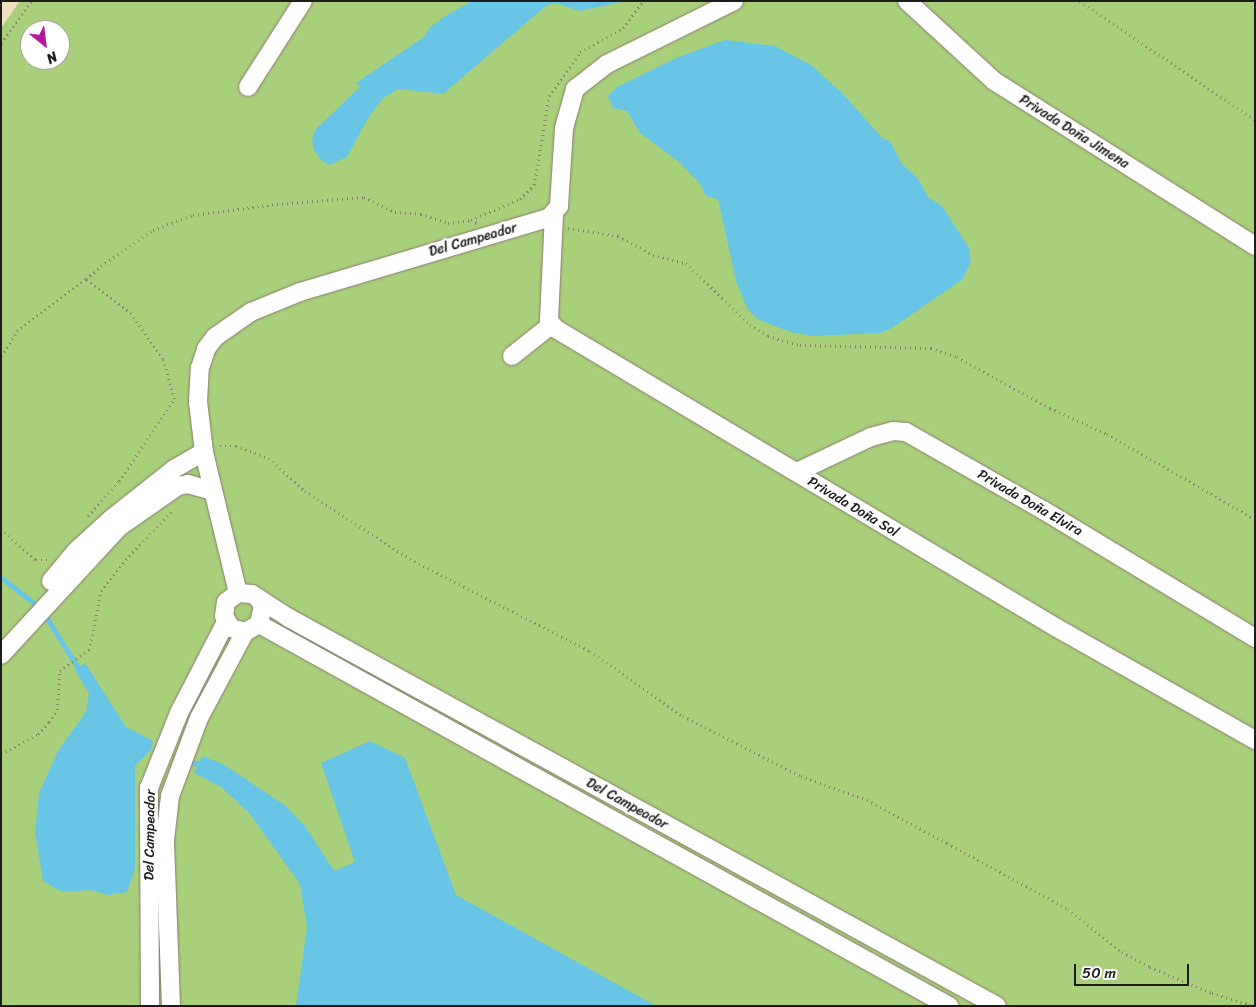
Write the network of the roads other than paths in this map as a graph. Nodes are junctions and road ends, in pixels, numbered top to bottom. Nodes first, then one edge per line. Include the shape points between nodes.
1 (304, 1) edge
2 (734, 1) edge
3 (907, 1) edge
4 (248, 87) dead end
5 (553, 221) junction
6 (1255, 246) edge
7 (552, 325) junction
8 (512, 356) dead end
9 (206, 459) junction
10 (797, 472) junction
11 (213, 491) junction
12 (238, 593) junction
13 (258, 598) junction
14 (42, 600) junction
15 (25, 621) junction
16 (226, 622) junction
17 (252, 628) junction
18 (1255, 638) edge
19 (1, 640) edge
20 (1, 656) edge
21 (498, 732) junction
22 (1255, 740) edge
23 (487, 752) junction
24 (702, 845) junction
25 (689, 864) junction
26 (904, 957) junction
27 (893, 976) junction
28 (150, 1006) edge
29 (171, 1006) edge
30 (949, 1006) edge
31 (998, 1006) edge

1 - 4 street
2 - 5 street via 608,64 576,88 567,110 559,206
3 - 6 street, Privada Doña Jimena via 994,81
5 - 7 street
5 - 9 street, Del Campeador via 542,220 496,232 300,292 232,323 206,349 200,368 198,402
7 - 8 street
7 - 10 street, Privada Doña Sol
9 - 11 street, Del Campeador
9 - 14 street via 174,469 111,519 76,552
10 - 18 street, Privada Doña Elvira via 871,437 893,431 906,432
10 - 22 street, Privada Doña Sol via 1057,628
11 - 12 street, Del Campeador
11 - 14 street via 183,485 152,502 119,527
12 - 13 street, Del Campeador
12 - 16 street, Del Campeador via 226,602
13 - 17 street, Del Campeador via 263,606
13 - 21 street, Del Campeador
14 - 15 street
15 - 19 street
15 - 20 street
16 - 17 street, Del Campeador via 237,631
16 - 28 street, Del Campeador via 179,713 149,788
17 - 23 street, Del Campeador
17 - 29 street, Del Campeador via 199,718 170,796 165,840
21 - 23 street
21 - 24 street, Del Campeador
23 - 25 street, Del Campeador
24 - 25 street
24 - 26 street, Del Campeador
25 - 27 street, Del Campeador
26 - 27 street
26 - 31 street, Del Campeador
27 - 30 street, Del Campeador

